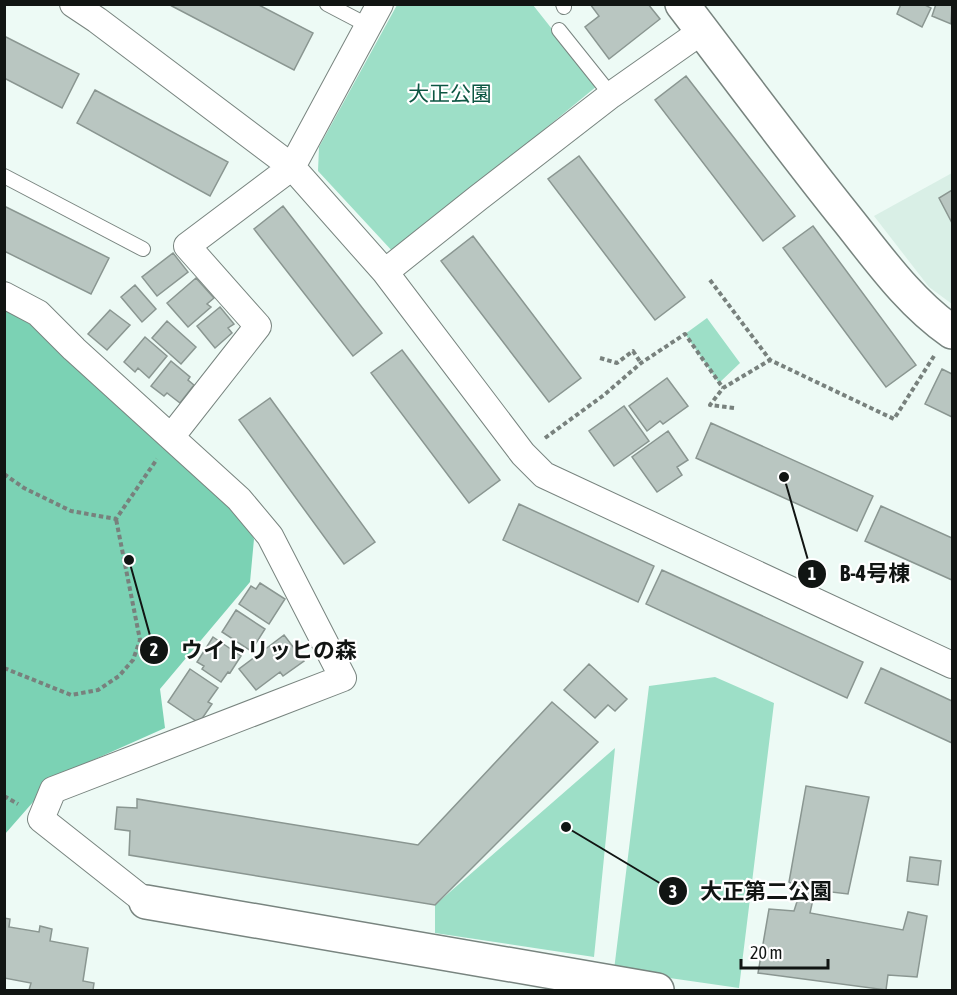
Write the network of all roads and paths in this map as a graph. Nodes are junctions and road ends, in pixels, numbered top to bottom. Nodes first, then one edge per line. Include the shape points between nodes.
1 (73, 4) edge
2 (327, 4) edge
3 (682, 4) edge
4 (375, 15) edge
5 (559, 30) dead end
6 (702, 31) junction
7 (611, 95) junction
8 (292, 166) junction
9 (4, 176) edge
10 (143, 249) dead end
11 (385, 272) junction
12 (710, 280) dead end
13 (4, 294) edge
14 (951, 331) edge
15 (600, 357) dead end
16 (770, 360) junction
17 (641, 363) junction
18 (723, 388) junction
19 (734, 408) dead end
20 (171, 437) junction
21 (523, 454) junction
22 (4, 474) edge
23 (116, 519) junction
24 (952, 665) edge
25 (4, 668) edge
26 (146, 902) joint
27 (657, 990) edge

1 - 8 street
2 - 4 lane
3 - 6 street
4 - 8 street
5 - 7 lane
6 - 7 street
6 - 14 street via 906,292
7 - 11 street
8 - 11 street
8 - 20 street via 187,246 258,326
9 - 10 lane
11 - 21 street
12 - 16 path
13 - 20 street via 38,313
14 - 16 path via 894,419
15 - 17 path via 617,363 633,351
16 - 18 path
17 - 18 path via 685,334
17 - 21 path
18 - 19 path via 710,405
20 - 23 path
20 - 26 street via 239,499 270,536 344,678 53,790 41,819
21 - 24 street via 544,475
22 - 23 path via 71,511
23 - 25 path via 140,640 133,660 119,676 98,690 71,695
26 - 27 street

